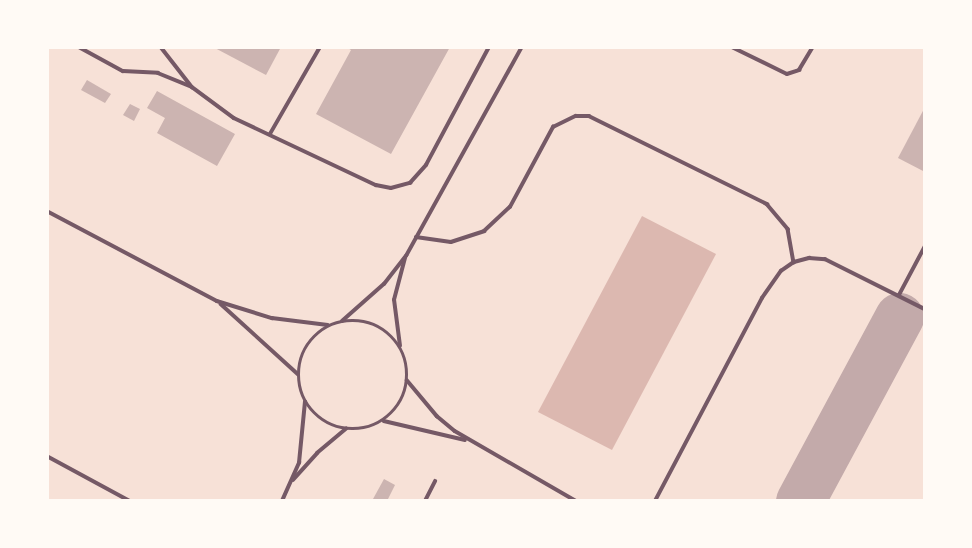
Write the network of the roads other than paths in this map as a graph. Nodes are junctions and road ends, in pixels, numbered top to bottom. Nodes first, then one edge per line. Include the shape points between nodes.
1 (79, 47) edge
2 (161, 47) edge
3 (320, 47) edge
4 (489, 47) edge
5 (522, 47) edge
6 (732, 47) edge
7 (813, 47) edge
8 (192, 87) junction
9 (270, 134) junction
10 (47, 211) edge
11 (416, 237) junction
12 (925, 246) edge
13 (405, 256) junction
14 (794, 262) junction
15 (899, 295) junction
16 (217, 301) junction
17 (925, 309) edge
18 (342, 321) junction
19 (329, 326) junction
20 (401, 348) junction
21 (298, 374) junction
22 (407, 380) junction
23 (305, 401) junction
24 (383, 420) junction
25 (346, 429) junction
26 (470, 441) junction
27 (47, 456) edge
28 (292, 481) junction
29 (435, 481) dead end
30 (130, 501) edge
31 (282, 501) edge
32 (425, 501) edge
33 (576, 501) edge
34 (654, 501) edge

1 - 8 lane via 123,71 158,73
2 - 8 lane
3 - 9 lane
4 - 9 lane via 426,166 404,186 376,185
5 - 11 lane
6 - 7 lane via 787,74 799,69
8 - 9 lane via 234,118
10 - 16 lane
11 - 13 lane
11 - 14 lane via 451,242 484,231 510,207 553,127 576,116 589,116 767,204 788,229
12 - 15 lane
13 - 18 lane via 384,284
13 - 20 lane via 394,300
14 - 15 lane via 825,259
14 - 34 lane via 781,271 762,298
15 - 17 lane
16 - 19 lane via 272,318
16 - 21 lane
18 - 19 lane
18 - 20 lane via 376,325
19 - 21 lane via 306,345
20 - 22 lane
21 - 23 lane
22 - 24 lane via 399,403
22 - 26 lane via 437,416
23 - 25 lane via 322,420
23 - 28 lane via 302,442
24 - 25 lane
24 - 26 lane
25 - 28 lane
26 - 33 lane
27 - 30 lane
28 - 31 lane
29 - 32 lane

